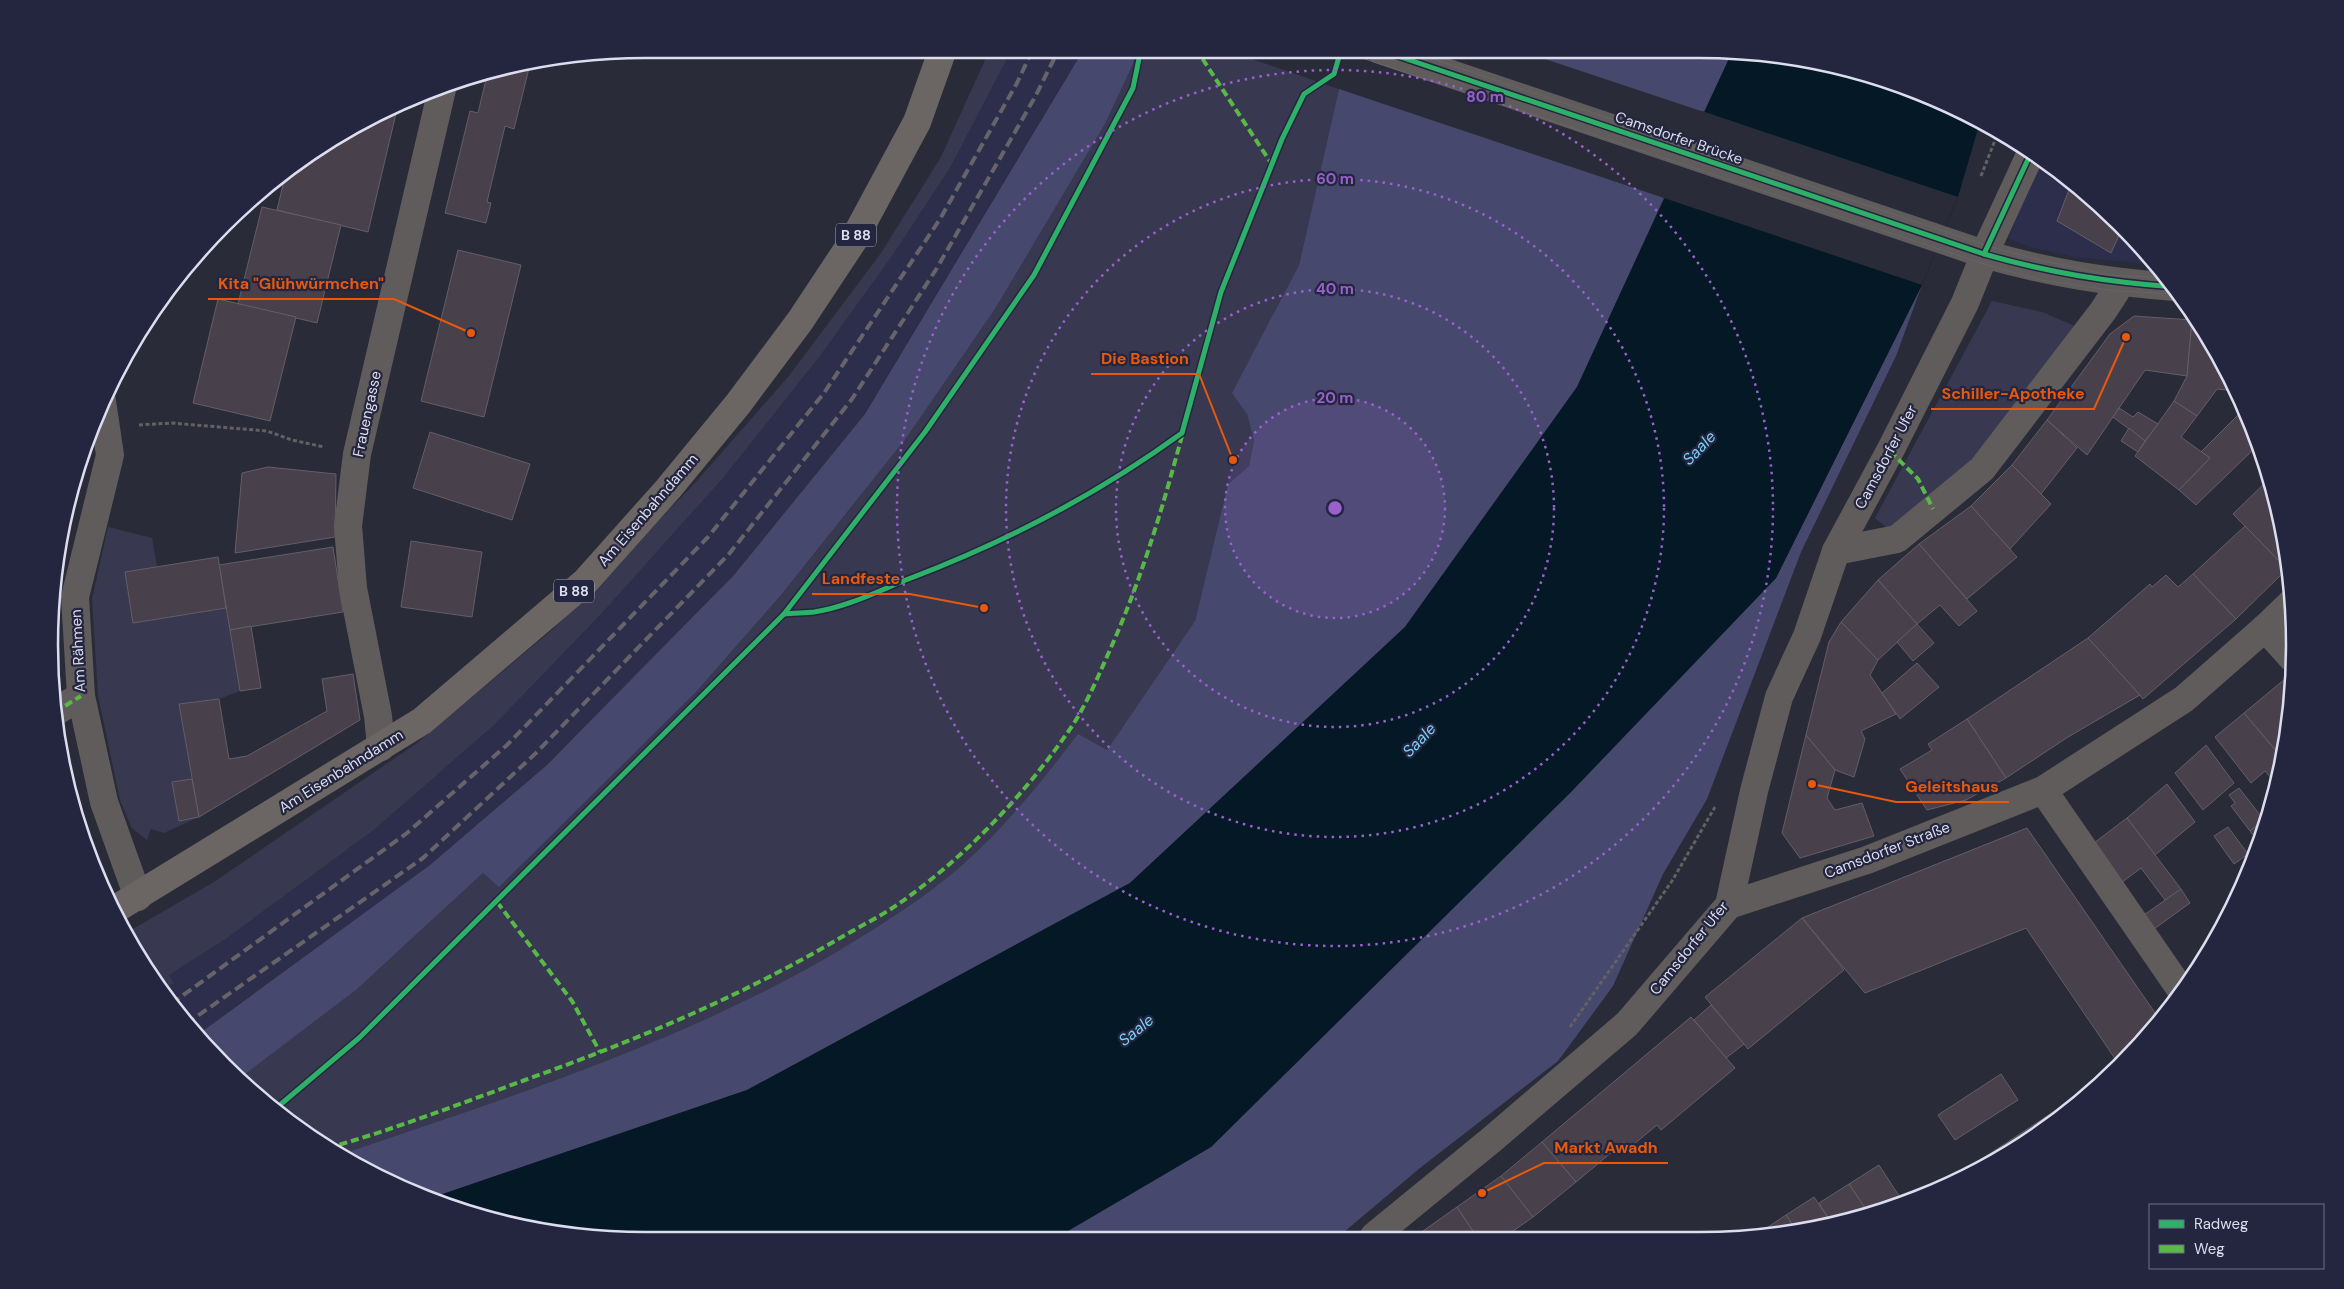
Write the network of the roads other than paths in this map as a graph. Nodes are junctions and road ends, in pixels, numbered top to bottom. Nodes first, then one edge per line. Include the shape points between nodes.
1 (941, 58) edge
2 (1403, 58) edge
3 (441, 94) edge
4 (2029, 158) edge
5 (1984, 254) junction
6 (2117, 283) junction
7 (2164, 286) edge
8 (104, 415) edge
9 (1836, 550) junction
10 (2285, 609) edge
11 (2265, 628) junction
12 (2286, 651) edge
13 (80, 696) junction
14 (62, 708) edge
15 (380, 747) junction
16 (2043, 790) junction
17 (138, 897) junction
18 (1728, 905) junction
19 (120, 907) edge
20 (2178, 985) edge
21 (1379, 1232) edge

1 - 15 main road, Am Eisenbahndamm / B 88 via 917,122 853,241 800,321 732,411 585,582 422,721
2 - 5 street, Camsdorfer Brücke
3 - 15 street, Frauengasse via 357,454 348,526 352,579 378,716
4 - 5 street, Camsdorfer Ufer
5 - 6 street, Camsdorfer Brücke via 2076,277
5 - 9 street, Camsdorfer Ufer via 1965,303
6 - 7 street, Camsdorfer Brücke
6 - 9 street via 2116,291 2102,311 1982,469 1897,539
8 - 13 street, Am Rähmen via 110,455 75,597
9 - 18 street, Camsdorfer Ufer via 1807,636 1779,696
10 - 11 street, Camsdorfer Straße
11 - 12 street
11 - 16 street, Camsdorfer Straße via 2184,699
13 - 14 street
13 - 17 street, Am Rähmen via 104,802
15 - 17 main road, Am Eisenbahndamm / B 88
16 - 18 street, Camsdorfer Straße via 1867,860
16 - 20 street
17 - 19 main road, Am Eisenbahndamm / B 88
18 - 21 street, Camsdorfer Ufer via 1627,1024

